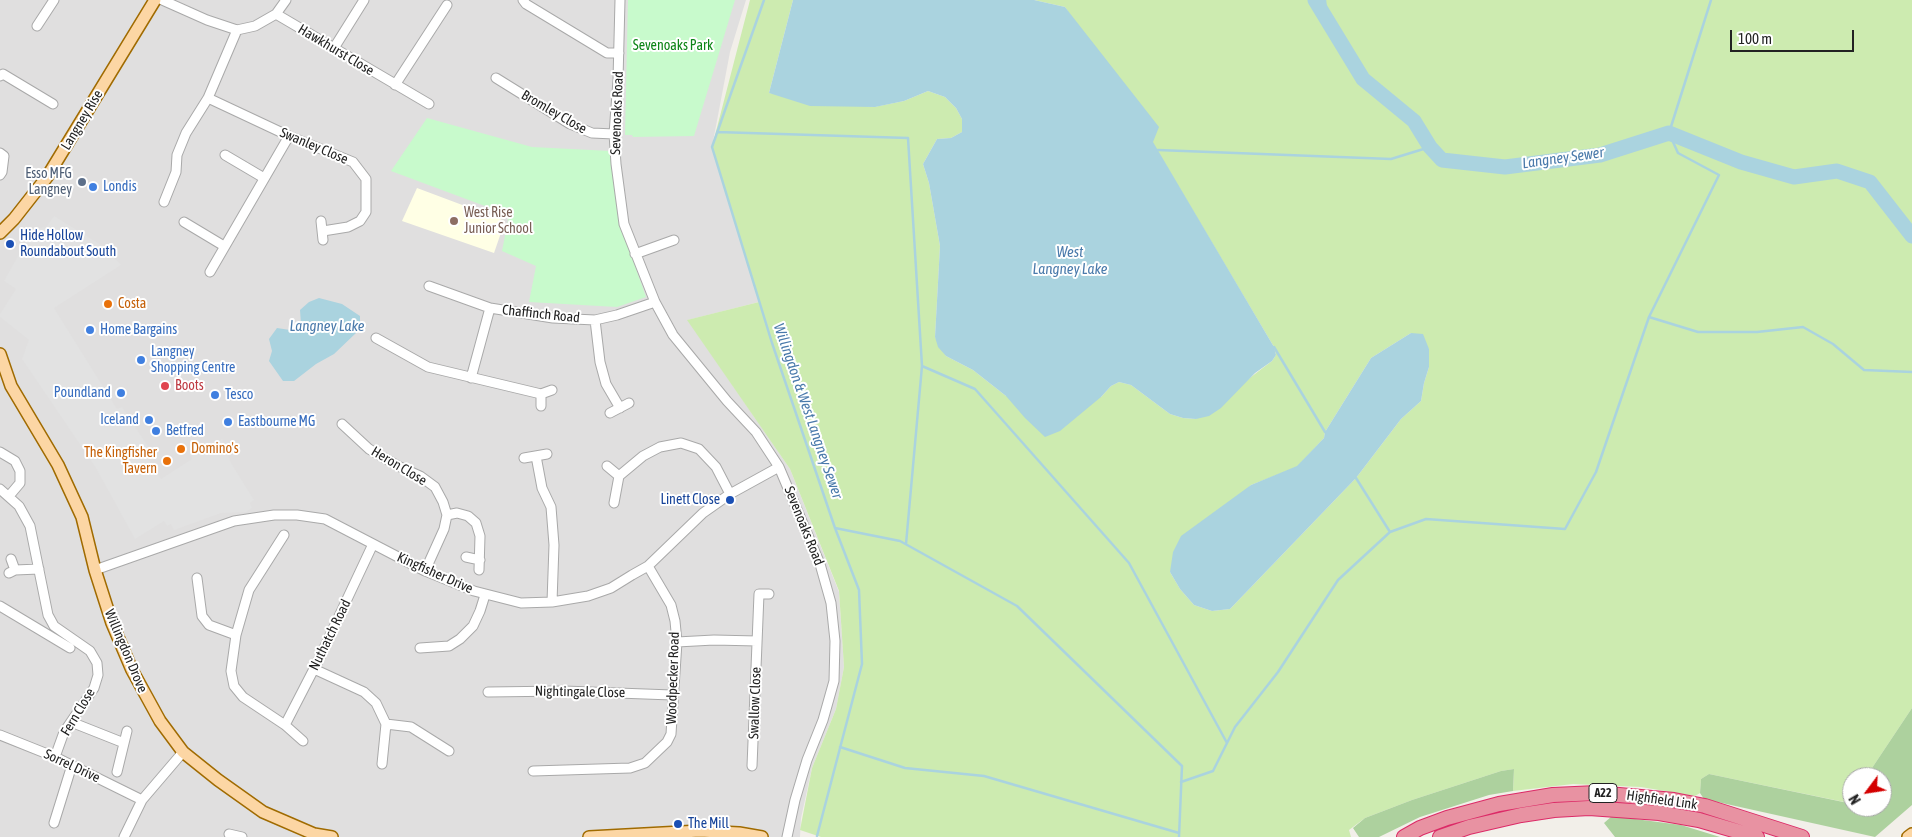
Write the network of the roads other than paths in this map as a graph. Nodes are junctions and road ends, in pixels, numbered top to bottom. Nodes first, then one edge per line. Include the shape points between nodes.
1 (54, 0) edge
2 (155, 0) edge
3 (162, 0) edge
4 (286, 0) edge
5 (364, 0) edge
6 (523, 0) edge
7 (620, 0) edge
8 (447, 5) dead end
9 (276, 14) junction
10 (37, 26) dead end
11 (237, 30) junction
12 (334, 48) junction
13 (619, 53) junction
14 (0, 76) edge
15 (496, 78) dead end
16 (395, 85) junction
17 (208, 98) junction
18 (53, 104) dead end
19 (429, 104) dead end
20 (614, 134) junction
21 (289, 136) junction
22 (0, 153) edge
23 (225, 155) dead end
24 (0, 175) edge
25 (264, 178) junction
26 (164, 202) dead end
27 (322, 221) dead end
28 (184, 222) dead end
29 (0, 233) edge
30 (674, 240) dead end
31 (224, 246) junction
32 (636, 254) junction
33 (210, 272) dead end
34 (429, 286) dead end
35 (655, 302) junction
36 (490, 308) junction
37 (595, 320) junction
38 (376, 338) dead end
39 (0, 354) edge
40 (0, 377) edge
41 (471, 378) junction
42 (11, 386) junction
43 (552, 390) dead end
44 (541, 394) junction
45 (629, 403) dead end
46 (541, 406) dead end
47 (620, 408) junction
48 (610, 413) dead end
49 (342, 424) dead end
50 (0, 452) edge
51 (547, 454) dead end
52 (536, 456) junction
53 (524, 458) dead end
54 (607, 466) dead end
55 (779, 467) junction
56 (619, 476) junction
57 (0, 489) edge
58 (730, 494) junction
59 (9, 496) junction
60 (614, 503) dead end
61 (447, 515) junction
62 (284, 535) dead end
63 (373, 544) junction
64 (466, 558) dead end
65 (11, 559) dead end
66 (648, 566) junction
67 (39, 569) junction
68 (95, 570) junction
69 (425, 571) junction
70 (196, 578) dead end
71 (769, 594) dead end
72 (485, 595) junction
73 (552, 602) junction
74 (0, 606) edge
75 (236, 635) junction
76 (757, 641) junction
77 (676, 642) junction
78 (70, 648) dead end
79 (420, 648) dead end
80 (314, 669) junction
81 (488, 692) dead end
82 (672, 695) junction
83 (71, 722) junction
84 (386, 724) junction
85 (285, 725) junction
86 (127, 731) dead end
87 (0, 735) edge
88 (303, 741) dead end
89 (124, 743) junction
90 (449, 751) dead end
91 (184, 752) junction
92 (55, 757) junction
93 (382, 764) dead end
94 (72, 765) junction
95 (752, 766) dead end
96 (533, 771) dead end
97 (117, 772) dead end
98 (142, 800) junction
99 (54, 822) dead end
100 (229, 834) dead end
101 (1912, 834) edge
102 (124, 837) edge
103 (242, 837) edge
104 (332, 837) edge
105 (589, 837) edge
106 (596, 837) edge
107 (762, 837) edge
108 (787, 837) edge
109 (1404, 837) edge
110 (1440, 837) edge
111 (1757, 837) edge
112 (1802, 837) edge
113 (1908, 837) edge

1 - 10 street
2 - 29 main road, Langney Rise via 48,178
3 - 11 street
4 - 9 street
5 - 12 street
6 - 13 street via 607,53
7 - 13 street, Sevenoaks Road
8 - 16 street
9 - 11 street via 255,26
9 - 12 street, Hawkhurst Close
11 - 17 street
12 - 16 street, Hawkhurst Close
13 - 20 street, Sevenoaks Road
14 - 18 street via 3,74
15 - 20 street, Bromley Close via 570,124 592,134
16 - 19 street, Hawkhurst Close
17 - 21 street, Swanley Close
17 - 26 street via 186,133
20 - 32 street, Sevenoaks Road via 624,224
21 - 25 street
21 - 27 street, Swanley Close via 353,162 366,179 366,212 360,221 323,235
22 - 24 street via 4,156
23 - 25 street
25 - 31 street
28 - 31 street
30 - 32 street
31 - 33 street
32 - 35 street, Sevenoaks Road
34 - 36 street, Chaffinch Road
35 - 37 street, Chaffinch Road
35 - 55 street, Sevenoaks Road via 690,358 756,432
36 - 37 street, Chaffinch Road via 553,318
36 - 41 street
37 - 47 street via 606,384
38 - 41 street via 428,367
39 - 42 main road, Willingdon Drove
40 - 42 main road, Willingdon Drove
41 - 44 street
42 - 68 main road, Willingdon Drove via 58,466 82,517
43 - 44 street
44 - 46 street
45 - 47 street
47 - 48 street
49 - 61 street, Heron Close via 369,449 435,487
50 - 59 street via 15,461 20,471 20,483
51 - 52 street
52 - 53 street
52 - 73 street via 542,488 551,507 554,545
54 - 56 street
55 - 58 street, Kingfisher Drive
55 - 108 street, Sevenoaks Road via 820,564 831,603 836,641 834,681 795,800
56 - 58 street via 643,456 660,447 681,443 699,449 716,466
56 - 60 street
57 - 59 street, Fern Close
58 - 66 street, Kingfisher Drive via 703,512
59 - 67 street, Fern Close via 30,526
61 - 64 street via 468,516 476,523 480,536 479,565
61 - 69 street
62 - 75 street via 249,590
63 - 68 street, Kingfisher Drive via 325,519 274,515 234,521
63 - 69 street, Kingfisher Drive
63 - 80 street, Nuthatch Road
65 - 67 street via 12,572
66 - 73 street, Kingfisher Drive via 611,588
66 - 77 street, Woodpecker Road via 671,605
67 - 83 street, Fern Close via 48,615 54,626 90,651 97,663 94,688
68 - 91 main road, Willingdon Drove via 132,670 160,722
69 - 72 street, Kingfisher Drive
70 - 75 street via 202,616 209,625
71 - 76 street, Swallow Close via 759,594
72 - 73 street, Kingfisher Drive via 521,603
72 - 79 street via 473,626 460,639 449,646
74 - 78 street
75 - 85 street via 231,671 234,686 243,697
76 - 77 street
76 - 95 street, Swallow Close
77 - 82 street, Woodpecker Road
80 - 84 street via 364,692 376,703
80 - 85 street, Nuthatch Road
81 - 82 street, Nightingale Close
82 - 96 street, Woodpecker Road via 671,734 645,763 630,768
83 - 89 street
83 - 92 street, Fern Close
84 - 90 street via 411,726
84 - 93 street
85 - 88 street
86 - 89 street
87 - 92 street, Sorrel Drive
89 - 97 street
91 - 98 street
91 - 104 main road, Willingdon Drove via 263,812 314,834
92 - 94 street, Sorrel Drive
94 - 98 street, Sorrel Drive
94 - 99 street
98 - 102 street
100 - 103 street
101 - 113 main road
105 - 106 main road
106 - 107 main road via 700,831
109 - 112 highway, Highfield Link / A22 via 1447,818 1498,804 1553,795 1598,793 1705,806
110 - 111 highway, Highfield Link / A22 via 1521,815 1589,808 1659,813 1699,820

